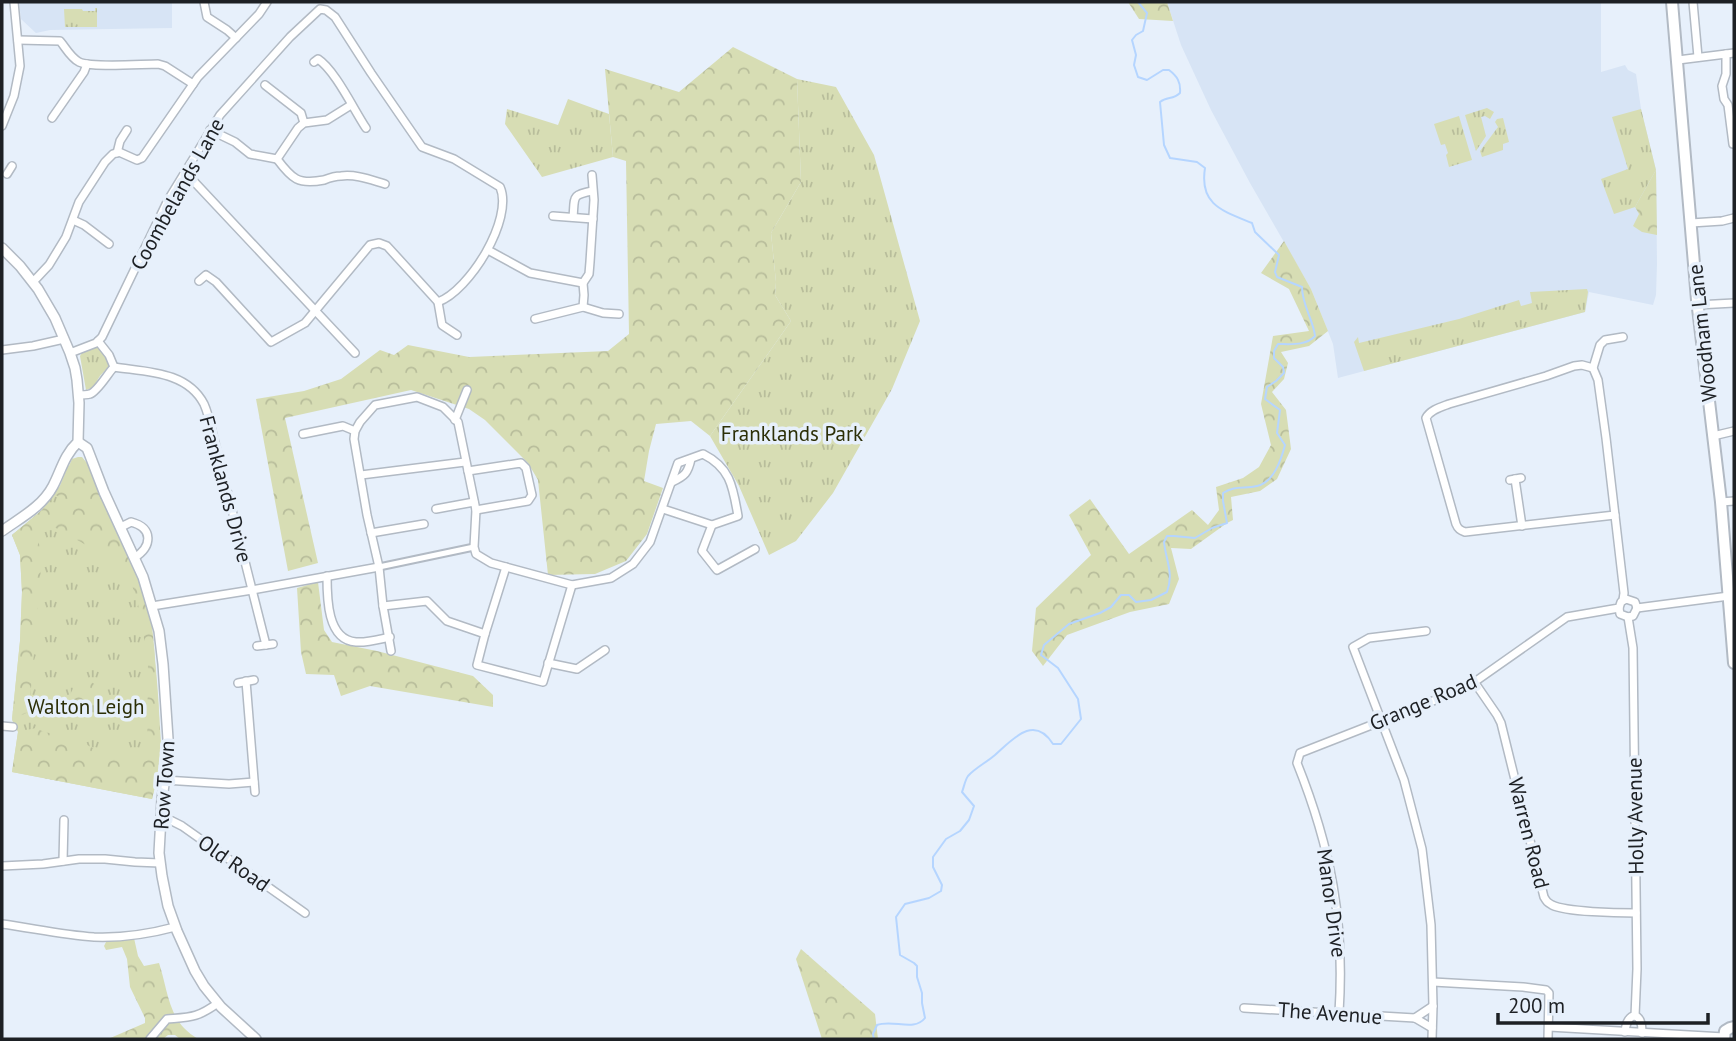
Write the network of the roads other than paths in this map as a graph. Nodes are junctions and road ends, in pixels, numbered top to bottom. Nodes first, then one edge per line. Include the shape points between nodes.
1 (14, 2) edge
2 (205, 2) edge
3 (267, 2) edge
4 (1672, 2) edge
5 (1693, 2) edge
6 (236, 38) junction
7 (18, 40) junction
8 (1730, 53) edge
9 (1698, 57) junction
10 (1678, 60) junction
11 (314, 62) dead end
12 (87, 64) junction
13 (193, 84) junction
14 (265, 85) dead end
15 (351, 105) junction
16 (52, 118) dead end
17 (304, 123) junction
18 (2, 126) edge
19 (1733, 126) edge
20 (366, 128) dead end
21 (128, 130) dead end
22 (210, 130) junction
23 (1734, 144) edge
24 (117, 153) junction
25 (277, 159) junction
26 (2, 165) edge
27 (9, 170) dead end
28 (186, 173) junction
29 (592, 175) dead end
30 (385, 184) dead end
31 (592, 191) junction
32 (553, 216) dead end
33 (573, 217) junction
34 (1734, 218) edge
35 (593, 219) junction
36 (73, 220) junction
37 (1691, 223) junction
38 (109, 243) dead end
39 (2, 248) edge
40 (488, 250) junction
41 (199, 281) dead end
42 (33, 282) junction
43 (583, 283) junction
44 (438, 302) junction
45 (1734, 303) edge
46 (1697, 305) junction
47 (583, 307) junction
48 (314, 310) junction
49 (619, 314) dead end
50 (535, 319) dead end
51 (457, 335) dead end
52 (1623, 337) dead end
53 (64, 339) junction
54 (99, 341) junction
55 (2, 350) edge
56 (70, 352) junction
57 (355, 353) dead end
58 (114, 367) junction
59 (1593, 368) junction
60 (467, 390) dead end
61 (78, 399) junction
62 (455, 420) junction
63 (355, 431) junction
64 (1734, 431) edge
65 (303, 434) dead end
66 (1713, 436) junction
67 (78, 442) junction
68 (465, 462) junction
69 (468, 471) junction
70 (361, 475) junction
71 (1515, 479) dead end
72 (1734, 501) edge
73 (1721, 502) junction
74 (475, 506) junction
75 (436, 509) dead end
76 (663, 509) junction
77 (1615, 515) junction
78 (424, 524) dead end
79 (712, 525) junction
80 (1521, 526) junction
81 (121, 527) junction
82 (2, 530) edge
83 (371, 533) junction
84 (474, 547) junction
85 (755, 549) dead end
86 (134, 558) junction
87 (379, 567) junction
88 (506, 568) junction
89 (327, 576) junction
90 (572, 585) junction
91 (252, 590) junction
92 (1729, 596) junction
93 (1623, 600) junction
94 (152, 606) junction
95 (383, 606) junction
96 (1619, 608) junction
97 (1637, 608) junction
98 (1628, 617) junction
99 (1426, 631) dead end
100 (485, 634) junction
101 (390, 637) junction
102 (265, 645) dead end
103 (391, 650) dead end
104 (605, 650) dead end
105 (548, 663) junction
106 (1734, 663) edge
107 (246, 681) dead end
108 (1475, 683) junction
109 (1381, 720) junction
110 (2, 726) edge
111 (13, 727) dead end
112 (1298, 757) joint
113 (164, 780) junction
114 (254, 782) junction
115 (255, 792) dead end
116 (160, 819) junction
117 (64, 820) dead end
118 (63, 861) junction
119 (160, 863) junction
120 (2, 866) edge
121 (305, 913) dead end
122 (1636, 913) junction
123 (2, 924) edge
124 (175, 927) junction
125 (1433, 982) junction
126 (218, 1003) junction
127 (1433, 1006) junction
128 (1244, 1008) dead end
129 (1339, 1013) junction
130 (1635, 1016) junction
131 (1415, 1018) junction
132 (1549, 1027) junction
133 (1734, 1027) edge
134 (1432, 1028) junction
135 (1631, 1035) edge
136 (1646, 1035) edge
137 (1724, 1038) edge
138 (150, 1039) edge
139 (256, 1039) edge
140 (1432, 1039) edge
141 (1548, 1039) edge

1 - 7 street
2 - 6 street via 207,17
3 - 6 street
4 - 10 main road, Woodham Lane
5 - 9 street
6 - 13 street
7 - 12 street via 61,41 72,56
7 - 18 street via 17,85
8 - 9 street
8 - 19 street via 1723,93
9 - 10 street
10 - 37 main road, Woodham Lane
11 - 15 street via 321,61 331,72
12 - 13 street via 165,66
12 - 16 street
13 - 24 street via 142,158
14 - 17 street via 301,113
15 - 17 street via 327,120
15 - 20 street
17 - 25 street
19 - 23 street
21 - 24 street
22 - 25 street via 250,154
22 - 28 street, Coombelands Lane
22 - 40 street, Coombelands Lane via 290,37 320,9 326,10 335,16 422,147 454,159 500,187 500,214
24 - 36 street via 99,171
25 - 30 street via 288,174 306,183 340,176
26 - 27 street
28 - 48 street
28 - 54 street, Coombelands Lane via 168,200
29 - 31 street
31 - 33 street via 575,197
31 - 35 street
32 - 33 street
33 - 35 street
34 - 37 street
35 - 43 street via 589,274
36 - 38 street
36 - 42 street via 49,265
37 - 46 main road, Woodham Lane
39 - 42 street
40 - 43 street via 530,273
40 - 44 street via 458,287
41 - 48 street via 206,275 216,282 271,342 305,323
42 - 53 street
43 - 47 street
44 - 48 street via 387,246 379,243 370,245
44 - 51 street via 442,325
45 - 46 street
46 - 66 main road, Woodham Lane
47 - 49 street
47 - 50 street
48 - 57 street
52 - 59 street via 1611,335 1600,345
53 - 55 street
53 - 56 street
54 - 56 street
54 - 58 street
56 - 61 street
58 - 61 street via 96,390
58 - 91 street, Franklands Drive via 171,376 202,401
59 - 77 street
59 - 80 street via 1574,366 1449,404 1426,418 1458,529
60 - 62 street
61 - 67 street
62 - 63 street via 443,407 417,397 375,405
62 - 68 street
63 - 65 street via 344,426
63 - 70 street
64 - 66 street
66 - 73 main road, Woodham Lane
67 - 81 street, Row Town via 87,448
67 - 82 street via 48,494
68 - 69 street
68 - 70 street
69 - 74 street
69 - 74 street via 518,462 526,468 528,501
70 - 83 street
71 - 80 street
72 - 73 street
73 - 92 main road, Woodham Lane
74 - 75 street
74 - 84 street
76 - 79 street
76 - 79 street via 678,463 703,454 717,461 732,484 738,516
76 - 90 street via 650,542 633,564 611,578
77 - 80 street
77 - 93 street
78 - 83 street
79 - 85 street via 702,551 717,570
81 - 86 street, Row Town
81 - 86 street via 139,524 148,536 146,549
83 - 87 street
84 - 87 street
84 - 88 street via 476,554
86 - 94 street, Row Town
87 - 89 street
87 - 95 street
88 - 90 street
88 - 100 street
89 - 91 street
89 - 101 street via 331,619 337,632 358,642
90 - 105 street
91 - 94 street, Franklands Drive
91 - 102 street, Franklands Drive
92 - 97 street
92 - 106 main road, Woodham Lane
93 - 96 street
93 - 97 street via 1632,600
94 - 113 street, Row Town via 165,691 168,739
95 - 100 street via 427,601 447,621
95 - 101 street
96 - 98 street via 1620,614
96 - 108 street, Grange Road via 1567,617
97 - 98 street
98 - 122 street, Holly Avenue via 1633,648
99 - 109 street via 1369,638 1353,647
100 - 105 street via 477,665 543,682
101 - 103 street
104 - 105 street via 577,669
107 - 114 street
108 - 109 street, Grange Road
108 - 122 street, Warren Road via 1501,723 1548,903
109 - 112 street, Grange Road via 1305,750
109 - 125 street via 1404,780 1422,849
110 - 111 street
112 - 129 street, Manor Drive via 1333,880
113 - 114 street
113 - 116 street, Row Town
114 - 115 street
116 - 119 street, Row Town
116 - 121 street, Old Road via 182,826
117 - 118 street
118 - 119 street
118 - 120 street
119 - 124 street, Row Town
122 - 130 street, Holly Avenue
123 - 124 street via 94,937
124 - 126 street, Row Town via 195,971
125 - 127 street
125 - 132 street via 1546,990
126 - 138 street via 194,1016 167,1019
126 - 139 street, Row Town
127 - 131 street
127 - 134 street
128 - 129 street, The Avenue
129 - 131 street, The Avenue
130 - 135 street, Holly Avenue via 1627,1022
130 - 136 street, Holly Avenue
131 - 134 street, The Avenue
132 - 135 street
132 - 141 street
133 - 137 main road via 1727,1029
134 - 140 street
135 - 136 street
136 - 137 street

